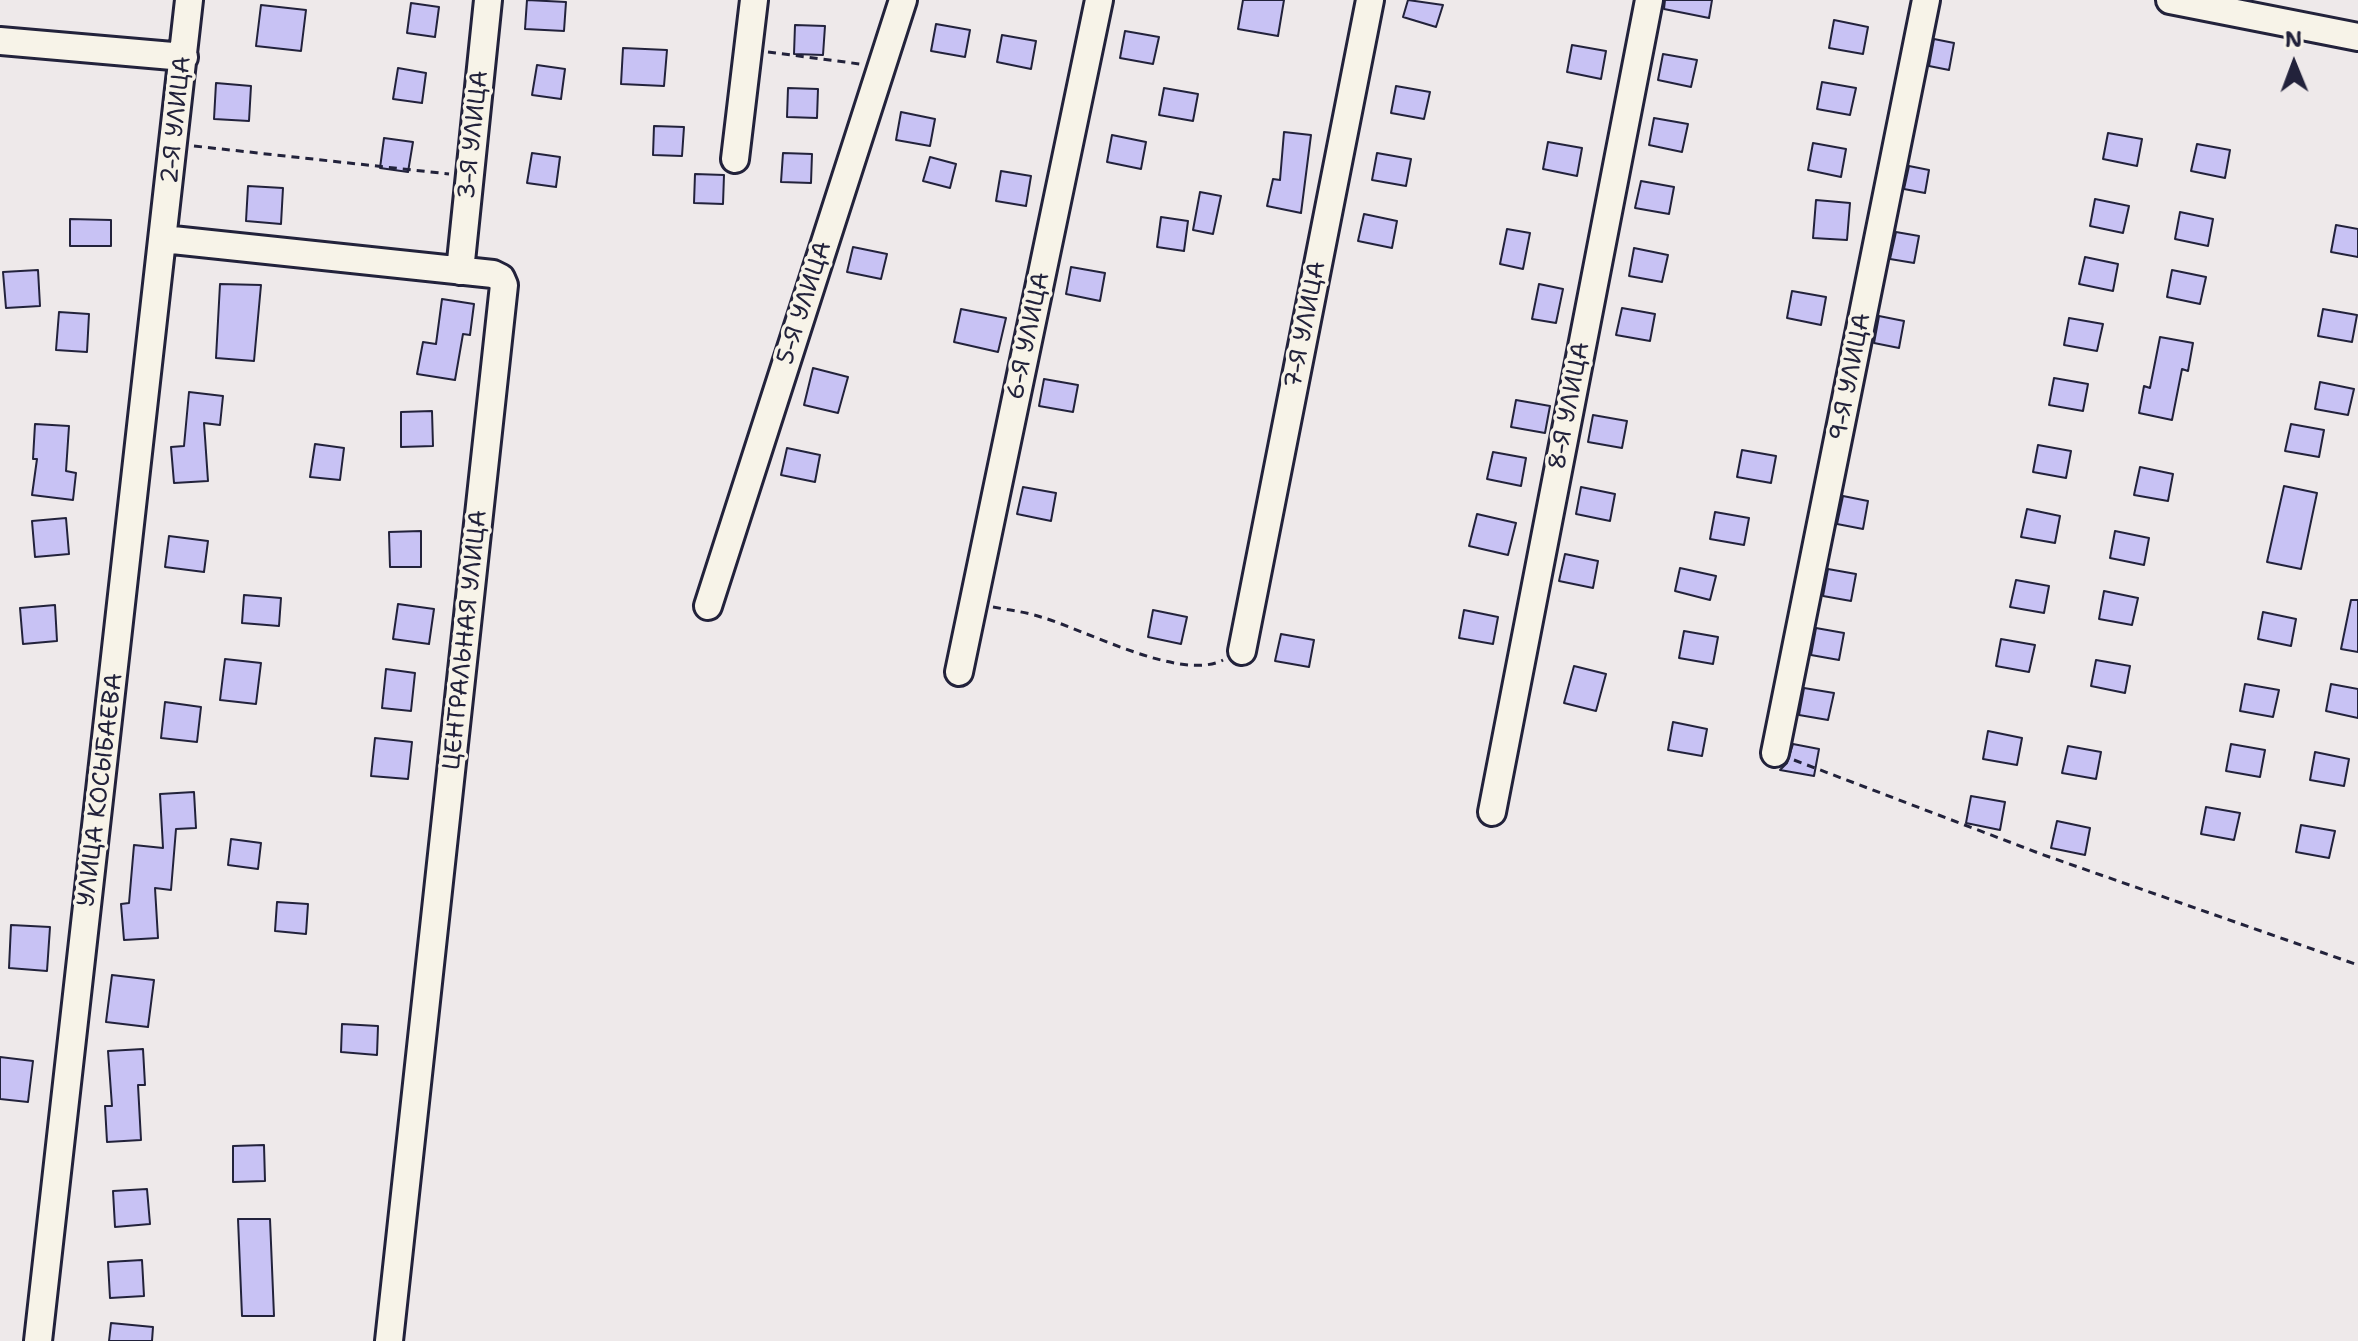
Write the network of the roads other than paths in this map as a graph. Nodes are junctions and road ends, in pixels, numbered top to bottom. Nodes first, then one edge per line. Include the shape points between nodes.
1 (189, 0) edge
2 (488, 0) edge
3 (754, 0) edge
4 (903, 0) edge
5 (1099, 0) edge
6 (1370, 0) edge
7 (1649, 0) edge
8 (1926, 0) edge
9 (2170, 0) edge
10 (2358, 37) edge
11 (0, 41) edge
12 (184, 57) junction
13 (735, 159) dead end
14 (163, 239) junction
15 (460, 271) junction
16 (708, 606) dead end
17 (1242, 651) road end
18 (959, 672) dead end
19 (1775, 753) road end
20 (1492, 812) dead end
21 (38, 1341) edge
22 (389, 1341) edge

1 - 12 street, 2-Я УЛИЦА
2 - 15 street, 3-Я УЛИЦА
3 - 13 street
4 - 16 street, 5-Я УЛИЦА
5 - 18 street, 6-Я УЛИЦА
6 - 17 street, 7-Я УЛИЦА
7 - 20 street, 8-Я УЛИЦА
8 - 19 street, 9-Я УЛИЦА
9 - 10 street
11 - 12 street
12 - 14 street, 2-Я УЛИЦА
14 - 15 street, ЦЕНТРАЛЬНАЯ УЛИЦА
14 - 21 street, УЛИЦА КОСЫБАЕВА
15 - 22 street, ЦЕНТРАЛЬНАЯ УЛИЦА via 493,274 504,285

